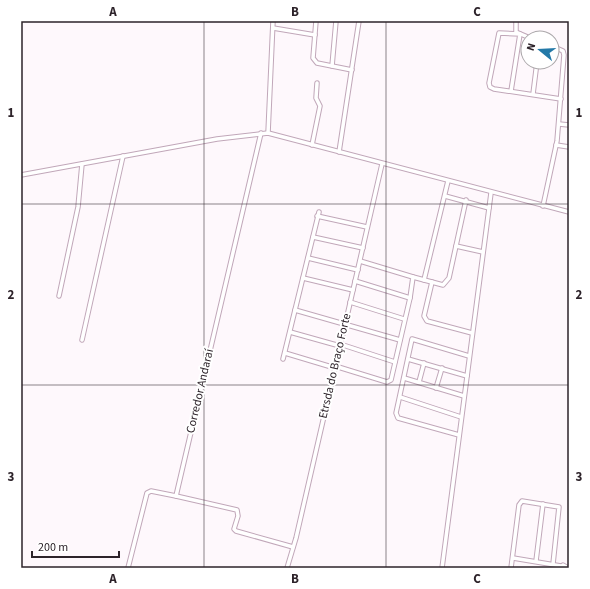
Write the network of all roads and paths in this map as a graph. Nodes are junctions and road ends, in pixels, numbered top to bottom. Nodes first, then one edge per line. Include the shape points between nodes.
1 (273, 21) edge
2 (316, 21) edge
3 (336, 21) edge
4 (359, 21) edge
5 (516, 21) edge
6 (273, 28) junction
7 (520, 34) junction
8 (315, 35) junction
9 (560, 50) edge
10 (332, 66) junction
11 (352, 70) junction
12 (536, 70) edge
13 (317, 83) dead end
14 (511, 91) junction
15 (533, 94) junction
16 (561, 99) junction
17 (559, 124) junction
18 (569, 125) edge
19 (261, 133) junction
20 (268, 133) junction
21 (312, 145) junction
22 (556, 145) junction
23 (569, 147) edge
24 (339, 152) junction
25 (123, 156) junction
26 (82, 164) junction
27 (382, 164) junction
28 (21, 175) edge
29 (448, 181) junction
30 (491, 193) junction
31 (445, 196) junction
32 (466, 200) junction
33 (543, 206) junction
34 (489, 208) junction
35 (569, 212) edge
36 (367, 227) junction
37 (312, 237) junction
38 (456, 246) junction
39 (362, 248) junction
40 (483, 252) junction
41 (308, 258) junction
42 (360, 261) junction
43 (358, 270) junction
44 (413, 277) junction
45 (303, 278) junction
46 (424, 280) junction
47 (355, 281) junction
48 (432, 282) junction
49 (353, 290) junction
50 (58, 296) dead end
51 (410, 298) junction
52 (350, 302) junction
53 (295, 310) junction
54 (404, 319) junction
55 (345, 324) junction
56 (290, 332) junction
57 (472, 333) junction
58 (82, 340) dead end
59 (400, 340) junction
60 (340, 345) junction
61 (285, 353) junction
62 (469, 356) junction
63 (284, 359) dead end
64 (408, 359) junction
65 (395, 362) junction
66 (424, 364) junction
67 (335, 367) junction
68 (442, 368) junction
69 (467, 376) junction
70 (404, 378) junction
71 (419, 382) junction
72 (436, 388) junction
73 (464, 396) junction
74 (400, 397) junction
75 (461, 417) junction
76 (459, 435) junction
77 (176, 496) junction
78 (543, 504) junction
79 (293, 547) junction
80 (513, 558) junction
81 (536, 562) junction
82 (553, 564) junction
83 (560, 567) edge
84 (128, 568) edge
85 (287, 568) edge
86 (442, 568) edge
87 (511, 568) edge
88 (568, 568) edge

1 - 6 street
2 - 8 street
3 - 10 street
4 - 11 street
5 - 7 street via 515,31
6 - 8 street
6 - 20 street
7 - 14 street
7 - 14 street via 498,35 489,84 494,89
8 - 10 street via 313,58 317,63
9 - 16 street via 564,55
10 - 11 street
11 - 24 street
12 - 15 street
13 - 21 street via 316,98 320,106
14 - 15 street
15 - 16 street
16 - 17 street
17 - 18 street
17 - 22 street
19 - 20 street
19 - 25 street
19 - 77 street, Corredor Andaraí
20 - 21 street
21 - 24 street
22 - 23 street
22 - 33 street
24 - 27 street
25 - 26 street
25 - 58 street
26 - 28 street
26 - 50 street via 78,207
27 - 29 street
27 - 36 street, Etrsda do Braço Forte
29 - 30 street
29 - 31 street
30 - 33 street
30 - 34 street
31 - 32 street
31 - 46 street
32 - 34 street
32 - 38 street
33 - 35 street
34 - 40 street
36 - 37 street via 318,214
36 - 39 street, Etrsda do Braço Forte
37 - 39 street
37 - 41 street
38 - 40 street
38 - 48 street via 447,283 443,285
39 - 42 street, Etrsda do Braço Forte
40 - 57 street
41 - 43 street
41 - 45 street
42 - 43 street, Etrsda do Braço Forte
42 - 44 street
43 - 47 street, Etrsda do Braço Forte
44 - 46 street
44 - 51 street
45 - 49 street
45 - 53 street
46 - 48 street
47 - 49 street, Etrsda do Braço Forte
47 - 51 street
48 - 57 street via 424,316 427,321
49 - 52 street, Etrsda do Braço Forte
51 - 54 street
52 - 54 street
52 - 55 street, Etrsda do Braço Forte
53 - 55 street
53 - 56 street
54 - 59 street
55 - 59 street
55 - 60 street, Etrsda do Braço Forte
56 - 60 street
56 - 61 street
57 - 62 street
59 - 65 street
60 - 65 street
60 - 67 street, Etrsda do Braço Forte
61 - 63 street
61 - 67 street
62 - 64 street via 412,339
62 - 69 street
64 - 66 street
64 - 70 street
65 - 67 street via 391,380 387,382
66 - 68 street
66 - 71 street
67 - 79 street, Etrsda do Braço Forte
68 - 69 street
68 - 72 street
69 - 73 street
70 - 71 street
70 - 74 street
71 - 72 street
72 - 73 street
73 - 75 street
74 - 75 street
74 - 76 street via 396,413 398,418
75 - 76 street
76 - 86 street
77 - 79 street via 237,510 234,529 236,531
77 - 84 street via 151,491 147,493
78 - 80 street via 520,502
78 - 81 street
78 - 82 street via 560,507
79 - 85 street, Etrsda do Braço Forte
80 - 81 street
80 - 87 street
81 - 82 street
82 - 83 street
83 - 88 street via 565,565

